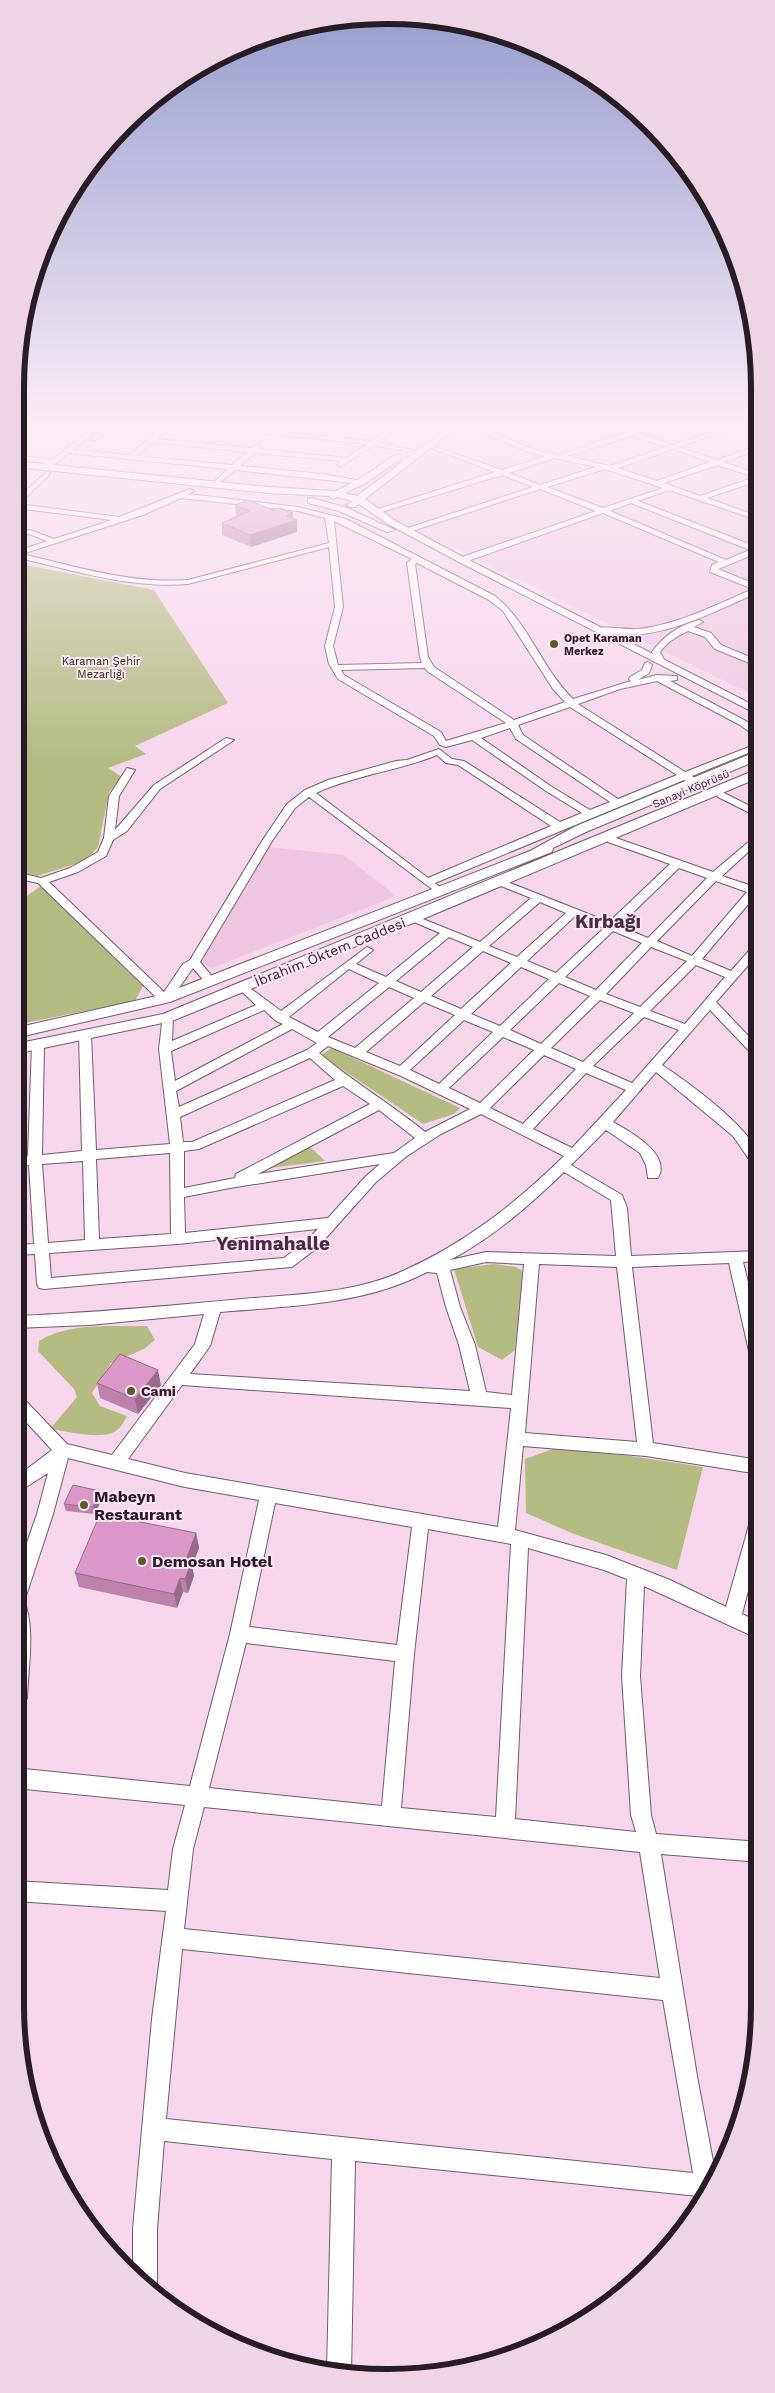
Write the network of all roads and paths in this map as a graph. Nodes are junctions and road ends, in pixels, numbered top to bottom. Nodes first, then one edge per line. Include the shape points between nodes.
1 (44, 538) edge
2 (63, 538) edge
3 (331, 538) edge
4 (377, 538) edge
5 (401, 538) edge
6 (420, 538) edge
7 (527, 538) edge
8 (668, 538) edge
9 (726, 538) edge
10 (53, 541) junction
11 (332, 544) junction
12 (751, 548) edge
13 (24, 552) edge
14 (751, 552) edge
15 (24, 557) edge
16 (418, 559) junction
17 (462, 560) junction
18 (726, 562) junction
19 (751, 586) edge
20 (751, 591) edge
21 (751, 601) edge
22 (658, 627) junction
23 (688, 628) junction
24 (599, 630) junction
25 (675, 634) junction
26 (661, 661) junction
27 (751, 661) edge
28 (648, 665) junction
29 (428, 666) junction
30 (336, 668) junction
31 (657, 678) junction
32 (674, 678) junction
33 (616, 687) junction
34 (572, 704) junction
35 (751, 707) edge
36 (751, 718) edge
37 (512, 723) junction
38 (751, 729) edge
39 (474, 737) junction
40 (229, 740) dead end
41 (440, 748) junction
42 (751, 749) edge
43 (751, 757) edge
44 (751, 765) edge
45 (130, 770) dead end
46 (751, 776) edge
47 (689, 779) junction
48 (751, 783) edge
49 (309, 792) junction
50 (722, 795) junction
51 (618, 803) junction
52 (751, 810) edge
53 (590, 814) junction
54 (629, 820) junction
55 (560, 826) junction
56 (109, 838) junction
57 (612, 840) junction
58 (751, 843) edge
59 (533, 860) junction
60 (677, 864) junction
61 (24, 877) edge
62 (714, 877) junction
63 (42, 881) junction
64 (427, 882) junction
65 (500, 882) junction
66 (751, 889) edge
67 (440, 892) junction
68 (539, 897) junction
69 (751, 897) edge
70 (574, 912) junction
71 (413, 918) junction
72 (610, 926) junction
73 (448, 932) junction
74 (648, 942) junction
75 (482, 946) junction
76 (367, 950) dead end
77 (694, 961) junction
78 (194, 962) junction
79 (520, 962) junction
80 (349, 964) junction
81 (751, 965) edge
82 (733, 976) junction
83 (557, 978) junction
84 (210, 981) junction
85 (389, 982) junction
86 (243, 987) junction
87 (598, 995) junction
88 (220, 997) junction
89 (424, 997) junction
90 (165, 999) junction
91 (710, 1003) junction
92 (263, 1006) junction
93 (640, 1011) junction
94 (464, 1014) junction
95 (166, 1018) junction
96 (285, 1021) junction
97 (687, 1029) junction
98 (24, 1031) edge
99 (503, 1032) junction
100 (85, 1035) junction
101 (322, 1041) junction
102 (751, 1043) edge
103 (38, 1044) junction
104 (24, 1047) edge
105 (165, 1049) junction
106 (543, 1050) junction
107 (311, 1053) junction
108 (356, 1054) junction
109 (655, 1066) junction
110 (584, 1068) junction
111 (402, 1072) junction
112 (344, 1081) junction
113 (170, 1089) junction
114 (440, 1090) junction
115 (634, 1090) junction
116 (380, 1105) junction
117 (482, 1108) junction
118 (173, 1115) junction
119 (605, 1123) junction
120 (525, 1130) junction
121 (425, 1138) junction
122 (177, 1148) junction
123 (751, 1152) edge
124 (574, 1155) junction
125 (90, 1156) junction
126 (398, 1157) junction
127 (35, 1160) junction
128 (24, 1161) edge
129 (563, 1166) junction
130 (653, 1175) dead end
131 (230, 1183) junction
132 (177, 1194) junction
133 (333, 1222) junction
134 (178, 1239) junction
135 (92, 1244) junction
136 (41, 1248) junction
137 (24, 1249) edge
138 (751, 1257) edge
139 (735, 1258) junction
140 (532, 1259) junction
141 (624, 1262) junction
142 (442, 1266) junction
143 (409, 1275) junction
144 (214, 1307) junction
145 (24, 1322) edge
146 (751, 1326) edge
147 (176, 1379) junction
148 (480, 1398) junction
149 (518, 1402) junction
150 (24, 1410) edge
151 (518, 1439) junction
152 (646, 1449) junction
153 (62, 1450) junction
154 (115, 1464) junction
155 (751, 1466) edge
156 (24, 1480) edge
157 (270, 1494) junction
158 (421, 1520) junction
159 (513, 1537) junction
160 (751, 1548) edge
161 (636, 1575) junction
162 (24, 1576) edge
163 (732, 1618) junction
164 (751, 1627) edge
165 (239, 1634) junction
166 (405, 1654) junction
167 (24, 1779) edge
168 (197, 1796) junction
169 (391, 1816) junction
170 (505, 1828) junction
171 (649, 1843) junction
172 (751, 1851) edge
173 (24, 1892) edge
174 (177, 1901) junction
175 (173, 1938) junction
176 (673, 1990) junction
177 (154, 2129) junction
178 (344, 2149) junction
179 (707, 2180) edge
180 (703, 2187) edge
181 (145, 2276) edge
182 (339, 2366) edge

1 - 10 street
2 - 10 street
3 - 11 street
4 - 16 street
5 - 28 main road
6 - 17 main road
7 - 17 street
8 - 18 street
9 - 12 street
10 - 13 street
11 - 15 street via 172,584 125,578
11 - 30 street via 339,607 329,646
14 - 18 street
16 - 29 street via 411,563 424,658
16 - 34 street via 492,598 506,609 557,689
17 - 24 main road
18 - 19 street via 714,570
20 - 22 street
21 - 23 street
22 - 24 street via 632,633
22 - 25 street via 653,632
23 - 25 street
23 - 27 street via 708,635 718,647
24 - 26 main road
25 - 26 street via 660,644 656,652
26 - 35 main road
28 - 32 main road
28 - 33 street via 644,673
29 - 30 street
29 - 37 street
30 - 41 street via 341,677 431,730 428,738
31 - 32 street
31 - 33 street
31 - 38 street
32 - 36 main road
33 - 34 street
34 - 37 street
34 - 47 street
37 - 39 street
37 - 51 street via 519,736
39 - 41 street via 468,743
39 - 53 street
40 - 56 street via 148,796 118,835
41 - 49 street via 409,763 331,782
41 - 55 street via 449,761 461,764
42 - 47 street
43 - 47 main road
44 - 54 main road, Sanayi Köprüsü
45 - 56 street via 114,796
46 - 54 main road, Sanayi Köprüsü
47 - 51 street
47 - 59 main road via 581,829
48 - 50 main road
49 - 64 street
49 - 78 street via 292,806 267,841
50 - 52 street
50 - 57 main road
51 - 53 street
53 - 55 street
54 - 59 main road, İbrahim Öktem Caddesi
55 - 64 street
56 - 63 street via 102,854 89,863
57 - 59 main road
57 - 60 street
58 - 62 street
59 - 65 main road, İbrahim Öktem Caddesi
59 - 67 main road, İbrahim Öktem Caddesi
60 - 62 street
60 - 72 street
61 - 63 street
62 - 66 street
62 - 74 street
63 - 90 street
64 - 67 street
65 - 68 street
65 - 71 main road, İbrahim Öktem Caddesi
67 - 84 main road, İbrahim Öktem Caddesi
68 - 70 street
68 - 75 street
69 - 77 street
70 - 72 street
70 - 79 street
71 - 73 street
71 - 86 main road, İbrahim Öktem Caddesi
72 - 74 street
72 - 83 street
73 - 75 street
73 - 85 street
74 - 77 street
74 - 87 street
75 - 79 street
75 - 89 street
76 - 80 street
77 - 82 street
77 - 93 street
78 - 84 street
78 - 90 street via 187,966
79 - 83 street
79 - 94 street
80 - 85 street
80 - 96 street
81 - 82 street
82 - 91 street
83 - 87 street
83 - 99 street
84 - 88 main road
84 - 90 main road, İbrahim Öktem Caddesi
85 - 89 street
85 - 101 street
86 - 88 main road, İbrahim Öktem Caddesi
86 - 92 street
87 - 93 street
87 - 106 street
88 - 95 main road, İbrahim Öktem Caddesi
89 - 94 street
89 - 108 street
90 - 95 main road
90 - 98 main road, İbrahim Öktem Caddesi
91 - 97 street
91 - 102 street
92 - 96 street
92 - 105 street
93 - 97 street
93 - 110 street
94 - 99 street
94 - 111 street
95 - 100 main road, İbrahim Öktem Caddesi
95 - 105 street
96 - 101 street
96 - 113 street
97 - 109 street
99 - 106 street
99 - 114 street
100 - 103 main road, İbrahim Öktem Caddesi
100 - 125 street
101 - 107 street
101 - 108 street
103 - 104 main road, İbrahim Öktem Caddesi
103 - 127 street
105 - 113 street
106 - 110 street
106 - 117 street
107 - 112 street
107 - 118 street
108 - 111 street
109 - 115 street
109 - 123 street via 738,1133
110 - 115 street
110 - 120 street
111 - 114 street
112 - 116 street
112 - 122 street via 194,1146
113 - 118 street
114 - 117 street
115 - 119 street
116 - 121 street
116 - 131 street
117 - 120 street
117 - 121 street
118 - 122 street
119 - 124 street
119 - 130 street via 649,1152 654,1166
120 - 124 street
121 - 126 street
122 - 125 street
122 - 132 street
124 - 129 street
125 - 127 street
125 - 135 street
126 - 131 street
126 - 133 street via 371,1178
127 - 128 street
127 - 136 street
129 - 141 street via 617,1198
129 - 143 street via 532,1196 470,1243
131 - 132 street
132 - 134 street
133 - 134 street
133 - 136 street via 312,1244 286,1263 277,1264 44,1284
134 - 135 street
135 - 136 street
136 - 137 street
138 - 139 street
139 - 141 street
139 - 146 street
140 - 141 street
140 - 142 street via 486,1257
140 - 149 street
141 - 152 street
142 - 143 street
142 - 148 street
143 - 144 street via 345,1295
144 - 145 street
144 - 147 street via 202,1346
147 - 148 street
147 - 154 street
148 - 149 street
149 - 151 street
150 - 153 street
151 - 152 street
151 - 159 street
152 - 155 street
153 - 154 street
153 - 156 street
153 - 162 street
154 - 157 street
157 - 158 street
157 - 165 street
158 - 159 street
158 - 166 street
159 - 161 street via 606,1563
159 - 170 street
160 - 163 street
161 - 163 street
161 - 171 street via 631,1676 642,1814
163 - 164 street
165 - 166 street
165 - 168 street
166 - 169 street
167 - 168 street
168 - 169 street
168 - 174 street via 183,1849
169 - 170 street
170 - 171 street
171 - 172 street
171 - 176 street
173 - 174 street
174 - 175 street
175 - 176 street
175 - 177 street
176 - 179 street
177 - 178 street
177 - 181 street via 145,2229
178 - 180 street
178 - 182 street

